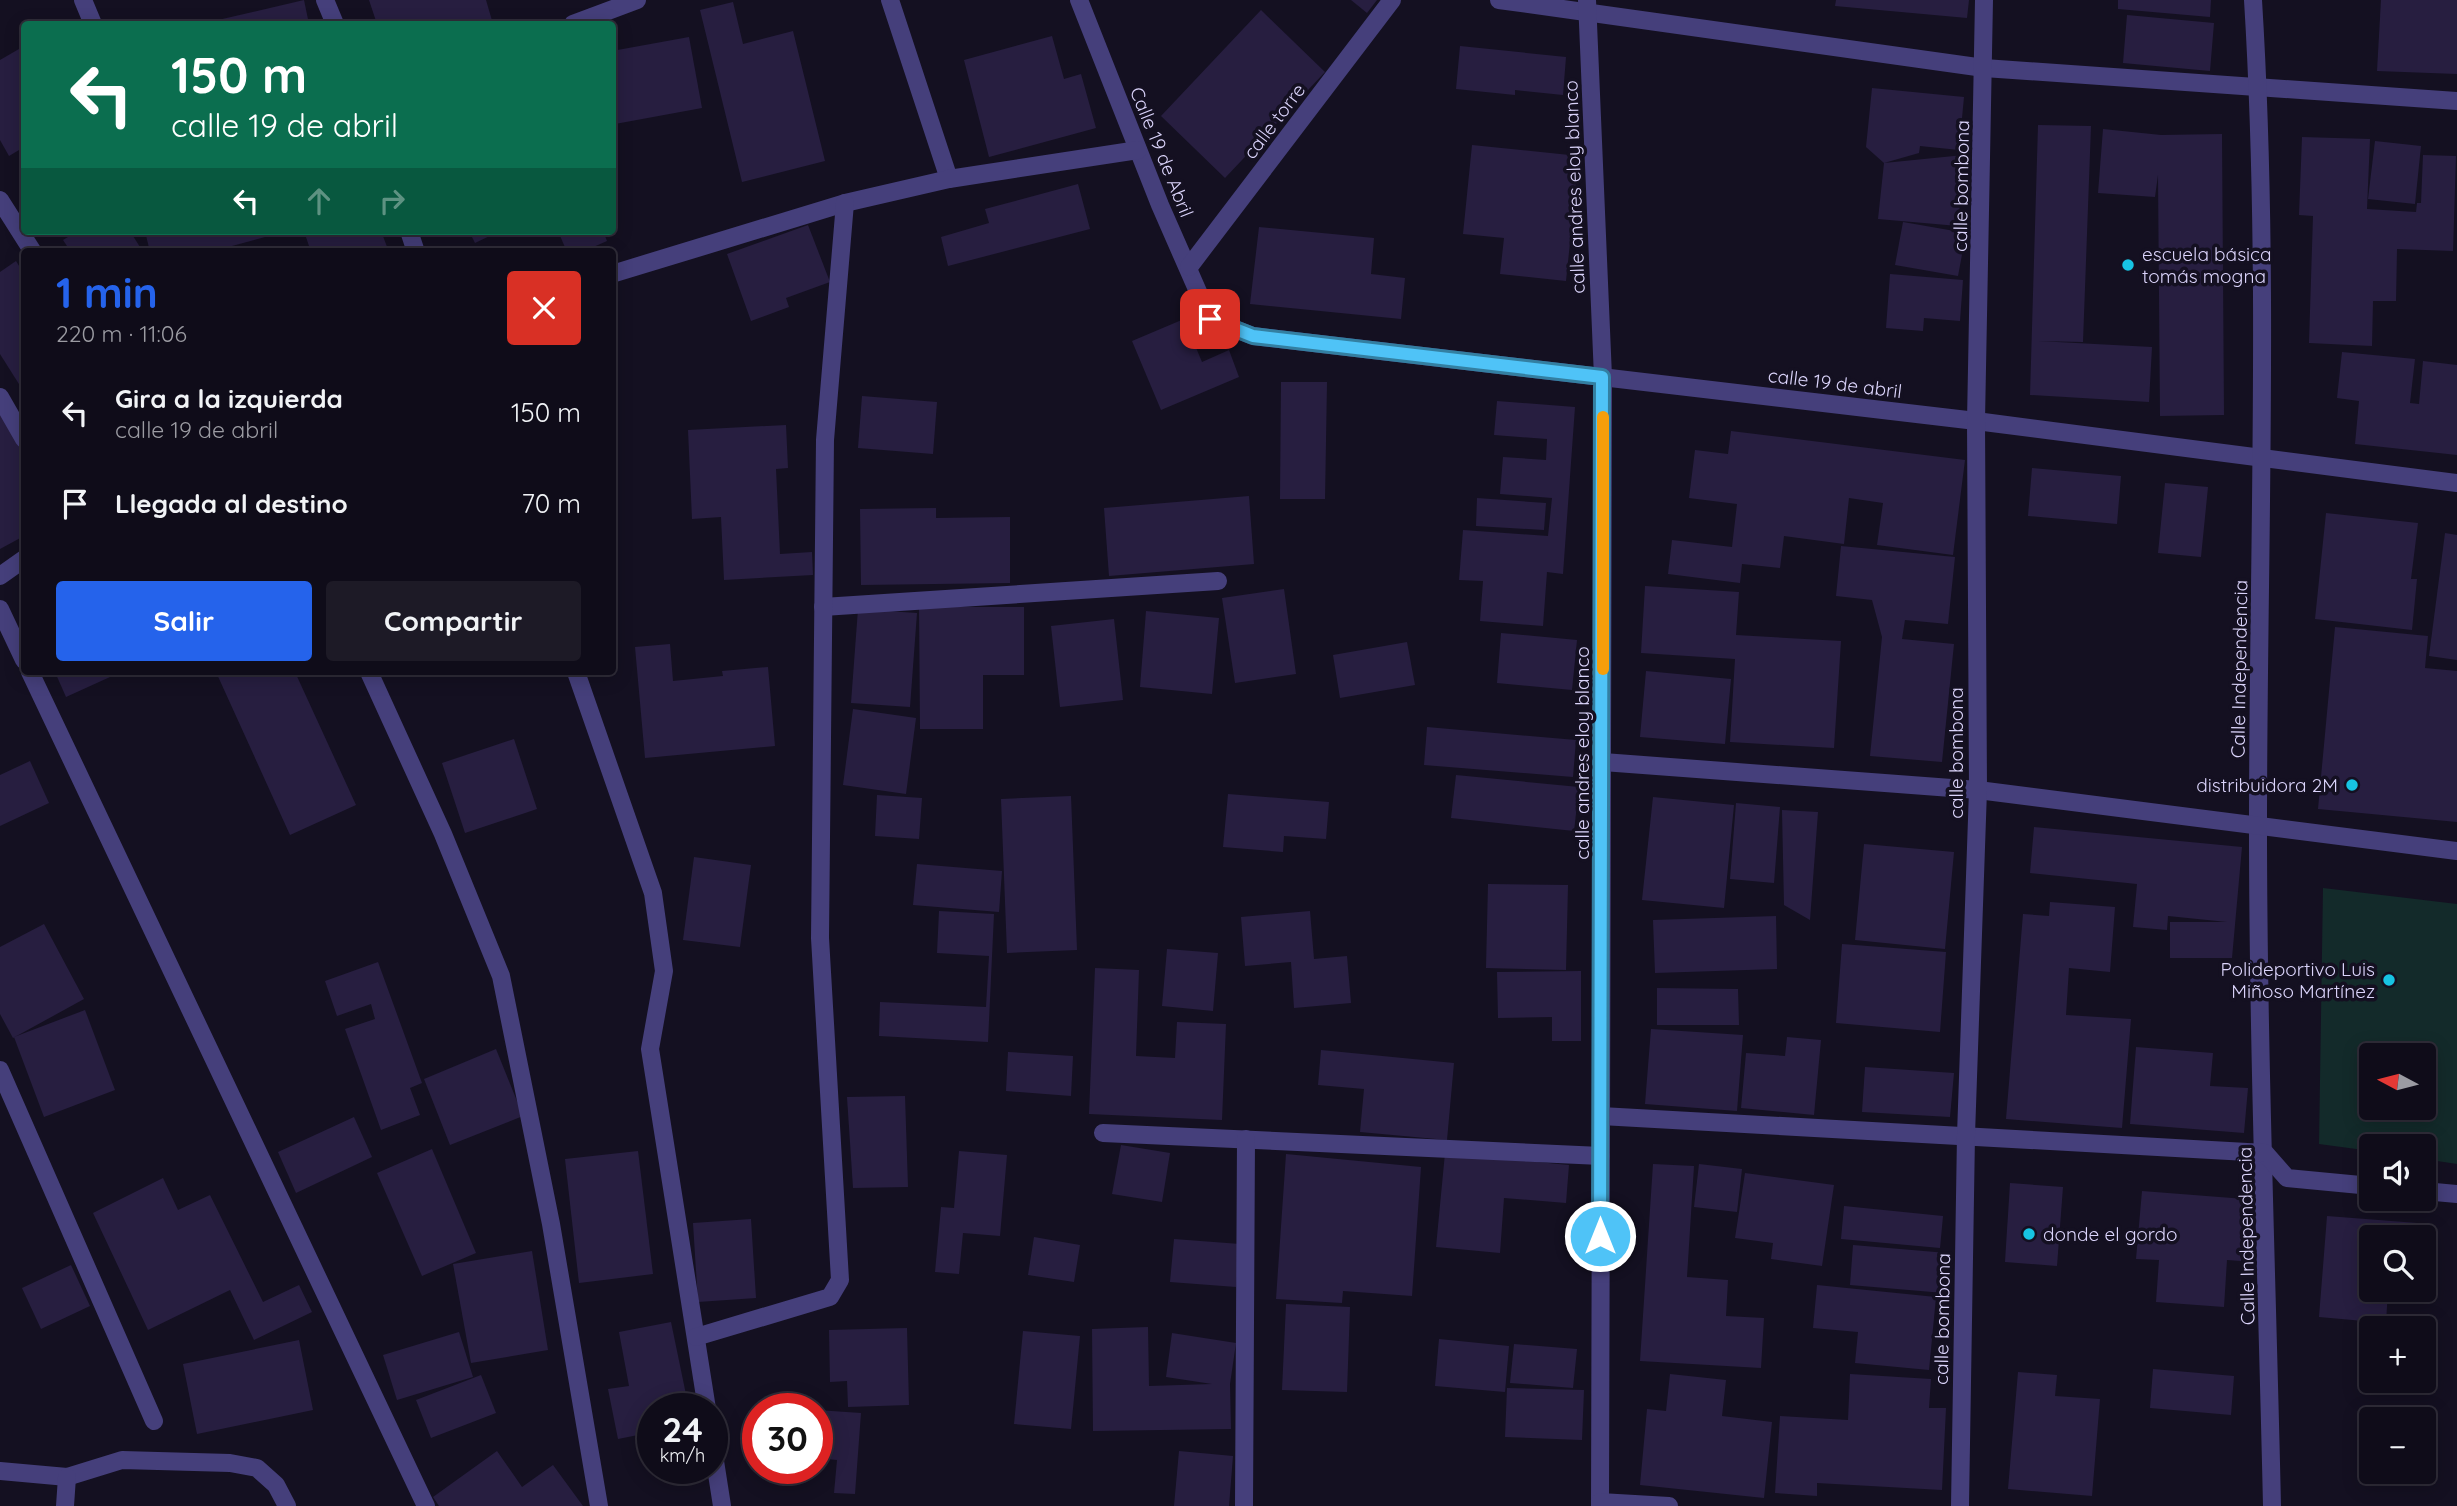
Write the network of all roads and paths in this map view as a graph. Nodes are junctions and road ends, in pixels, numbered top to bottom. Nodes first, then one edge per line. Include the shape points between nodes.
1 (83, 0) edge
2 (325, 0) edge
3 (636, 0) edge
4 (890, 0) edge
5 (1079, 0) edge
6 (1392, 0) edge
7 (1499, 0) edge
8 (1984, 0) edge
9 (2253, 0) edge
10 (1587, 5) edge
11 (92, 21) edge
12 (334, 21) edge
13 (581, 21) edge
14 (1984, 68) junction
15 (2259, 89) junction
16 (2457, 101) edge
17 (1138, 150) junction
18 (949, 179) junction
19 (0, 200) edge
20 (845, 203) junction
21 (21, 233) edge
22 (1189, 267) junction
23 (616, 273) edge
24 (1210, 319) joint
25 (1602, 377) junction
26 (0, 397) edge
27 (1976, 421) junction
28 (21, 434) edge
29 (2262, 456) junction
30 (2457, 483) edge
31 (21, 561) edge
32 (0, 576) edge
33 (1218, 581) dead end
34 (823, 607) junction
35 (0, 609) edge
36 (21, 654) edge
37 (31, 675) edge
38 (370, 675) edge
39 (577, 675) edge
40 (1603, 762) junction
41 (1978, 790) junction
42 (2258, 828) junction
43 (2457, 851) edge
44 (0, 1070) edge
45 (1601, 1116) junction
46 (1103, 1133) dead end
47 (1966, 1135) junction
48 (1246, 1139) junction
49 (2265, 1153) junction
50 (1601, 1156) junction
51 (2359, 1185) edge
52 (2436, 1192) edge
53 (2457, 1194) edge
54 (696, 1337) junction
55 (705, 1393) edge
56 (154, 1421) dead end
57 (0, 1471) edge
58 (67, 1478) junction
59 (719, 1484) edge
60 (1600, 1504) edge
61 (65, 1506) edge
62 (287, 1506) edge
63 (426, 1506) edge
64 (598, 1506) edge
65 (722, 1506) edge
66 (1244, 1506) edge
67 (1669, 1506) edge
68 (1960, 1506) edge
69 (2272, 1506) edge

1 - 11 street
2 - 12 street
3 - 13 street
4 - 18 street
5 - 17 street, Calle 19 de Abril
6 - 22 street, calle torre
7 - 10 street
8 - 14 street, calle bombona
9 - 15 street, Calle Independencia
10 - 14 street
10 - 25 street, calle andres eloy blanco
14 - 15 street
14 - 27 street, calle bombona
15 - 16 street
15 - 29 street, Calle Independencia
17 - 18 street
17 - 22 street, Calle 19 de Abril
18 - 20 street
19 - 21 street
20 - 23 street
20 - 34 street via 825,440
22 - 24 street, Calle 19 de Abril
24 - 25 street, calle 19 de abril via 1253,336
25 - 27 street, calle 19 de abril
25 - 40 street, calle andres eloy blanco
26 - 28 street
27 - 29 street, calle 19 de abril
27 - 41 street, calle bombona
29 - 30 street, calle 19 de abril
29 - 42 street, Calle Independencia
31 - 32 street
33 - 34 street
34 - 54 street via 820,938 840,1280 830,1297
35 - 36 street
37 - 63 street
38 - 64 street via 501,976 551,1224
39 - 54 street via 653,893 664,971 650,1049
40 - 41 street
40 - 45 street, calle andres eloy blanco
41 - 42 street
41 - 47 street, calle bombona
42 - 43 street
42 - 49 street, Calle Independencia
44 - 56 street
45 - 47 street
45 - 50 street, calle andres eloy blanco
46 - 48 street
47 - 49 street
47 - 68 street, calle bombona
48 - 50 street
48 - 66 street
49 - 51 street via 2287,1178
49 - 69 street, Calle Independencia
50 - 60 street, calle andres eloy blanco
52 - 53 street
54 - 55 street
57 - 58 street
58 - 61 street
58 - 62 street via 122,1460 230,1463 257,1468 276,1485
59 - 65 street
60 - 67 street

